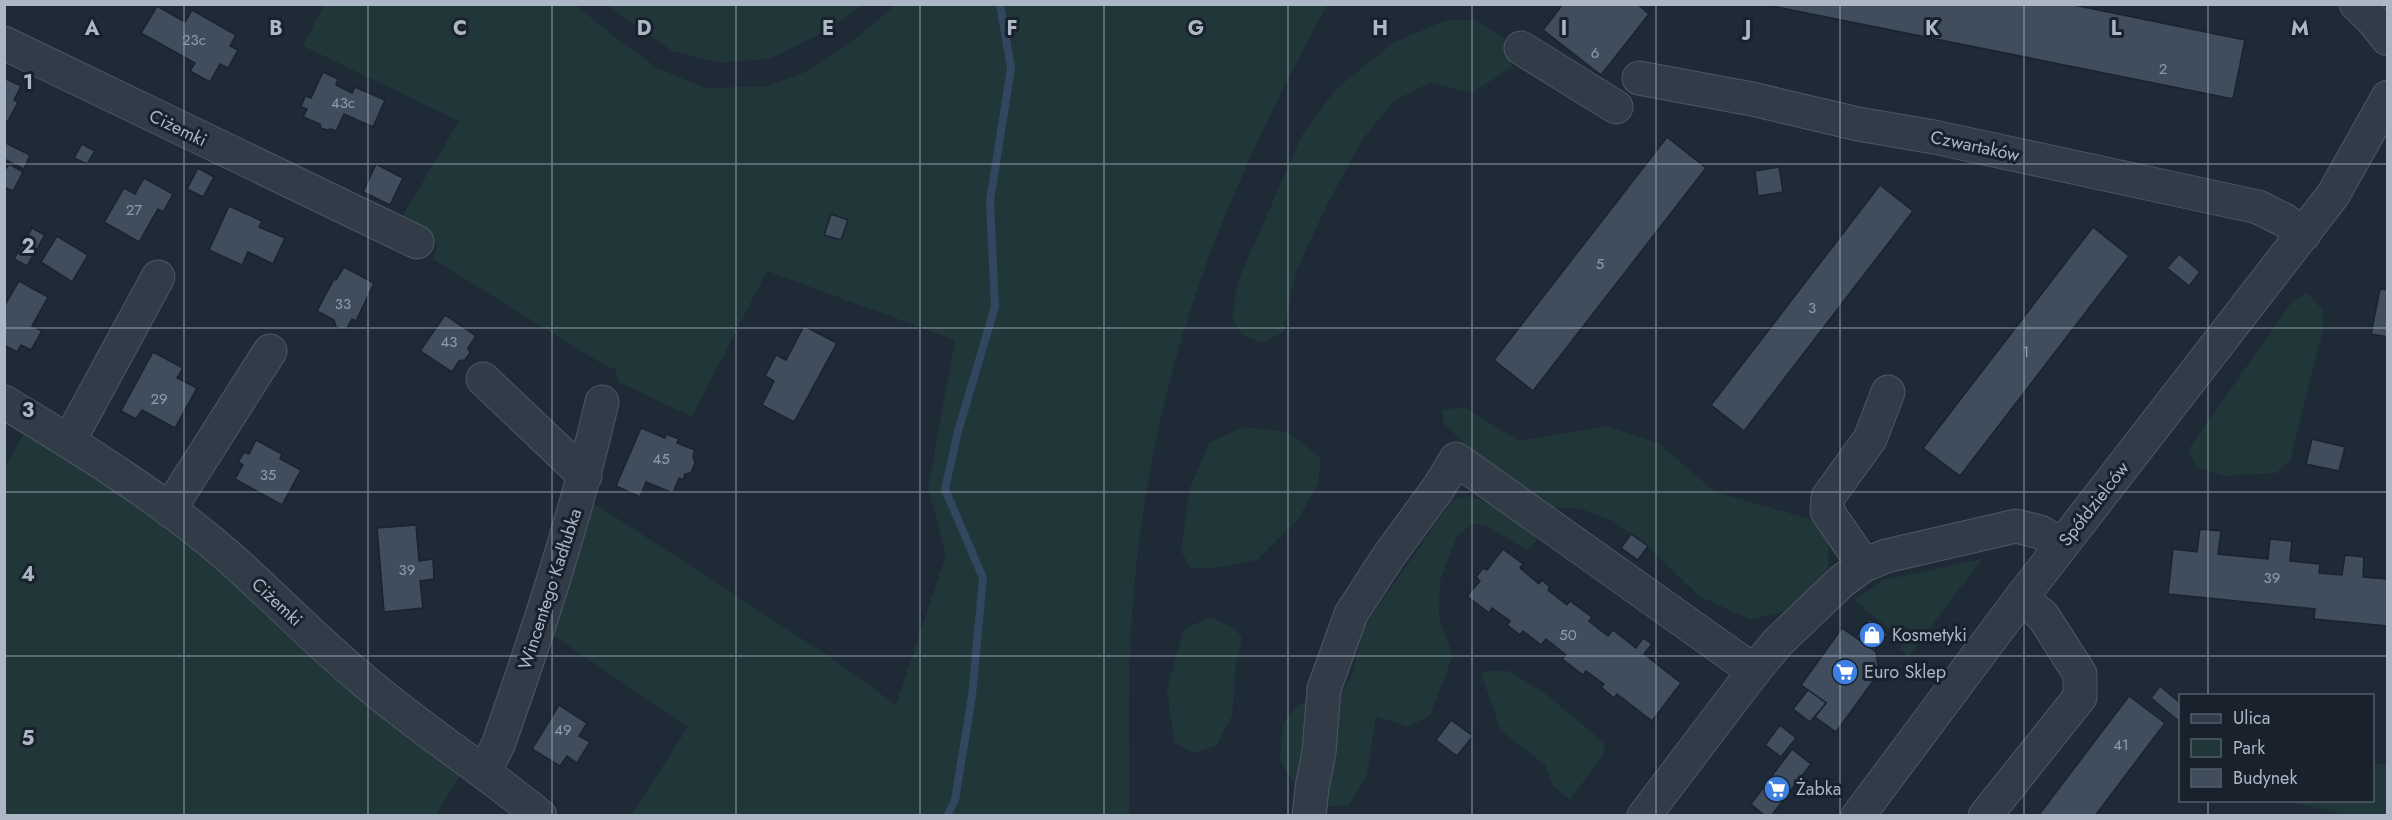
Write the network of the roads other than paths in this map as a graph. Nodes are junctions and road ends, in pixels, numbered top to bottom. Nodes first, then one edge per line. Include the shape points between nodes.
1 (2356, 4) edge
2 (2388, 39) edge
3 (4, 43) edge
4 (1521, 48) dead end
5 (1639, 78) dead end
6 (2388, 97) edge
7 (1616, 107) dead end
8 (2388, 137) edge
9 (2333, 195) junction
10 (2304, 234) junction
11 (417, 242) dead end
12 (158, 277) dead end
13 (270, 351) dead end
14 (483, 379) dead end
15 (1888, 392) dead end
16 (4, 402) edge
17 (602, 402) dead end
18 (69, 441) junction
19 (585, 476) junction
20 (169, 510) junction
21 (2062, 545) junction
22 (1864, 565) junction
23 (2021, 598) junction
24 (1754, 671) junction
25 (482, 770) junction
26 (540, 816) edge
27 (1309, 816) edge
28 (1644, 816) edge
29 (1858, 816) edge
30 (1985, 816) edge

1 - 2 street
3 - 11 street, Ciżemki
4 - 7 street
5 - 10 street, Czwartaków via 2258,207
6 - 9 street, Spółdzielców
8 - 9 street, Spółdzielców
9 - 10 street, Spółdzielców
10 - 21 street, Spółdzielców
12 - 18 street
13 - 20 street
14 - 19 street
15 - 22 street via 1870,439 1828,497 1827,511
16 - 18 street, Ciżemki
17 - 19 street, Wincentego Kadłubka
18 - 20 street, Ciżemki
19 - 25 street, Wincentego Kadłubka via 540,627 498,746
20 - 25 street, Ciżemki via 228,556 363,680
21 - 22 street via 2040,532 2016,526 1886,556
21 - 23 street, Spółdzielców
22 - 24 street via 1842,580
23 - 29 street, Spółdzielców
23 - 30 street via 2043,616 2080,674 2080,698
24 - 27 street via 1456,459 1351,614 1324,689
24 - 28 street
25 - 26 street, Ciżemki

